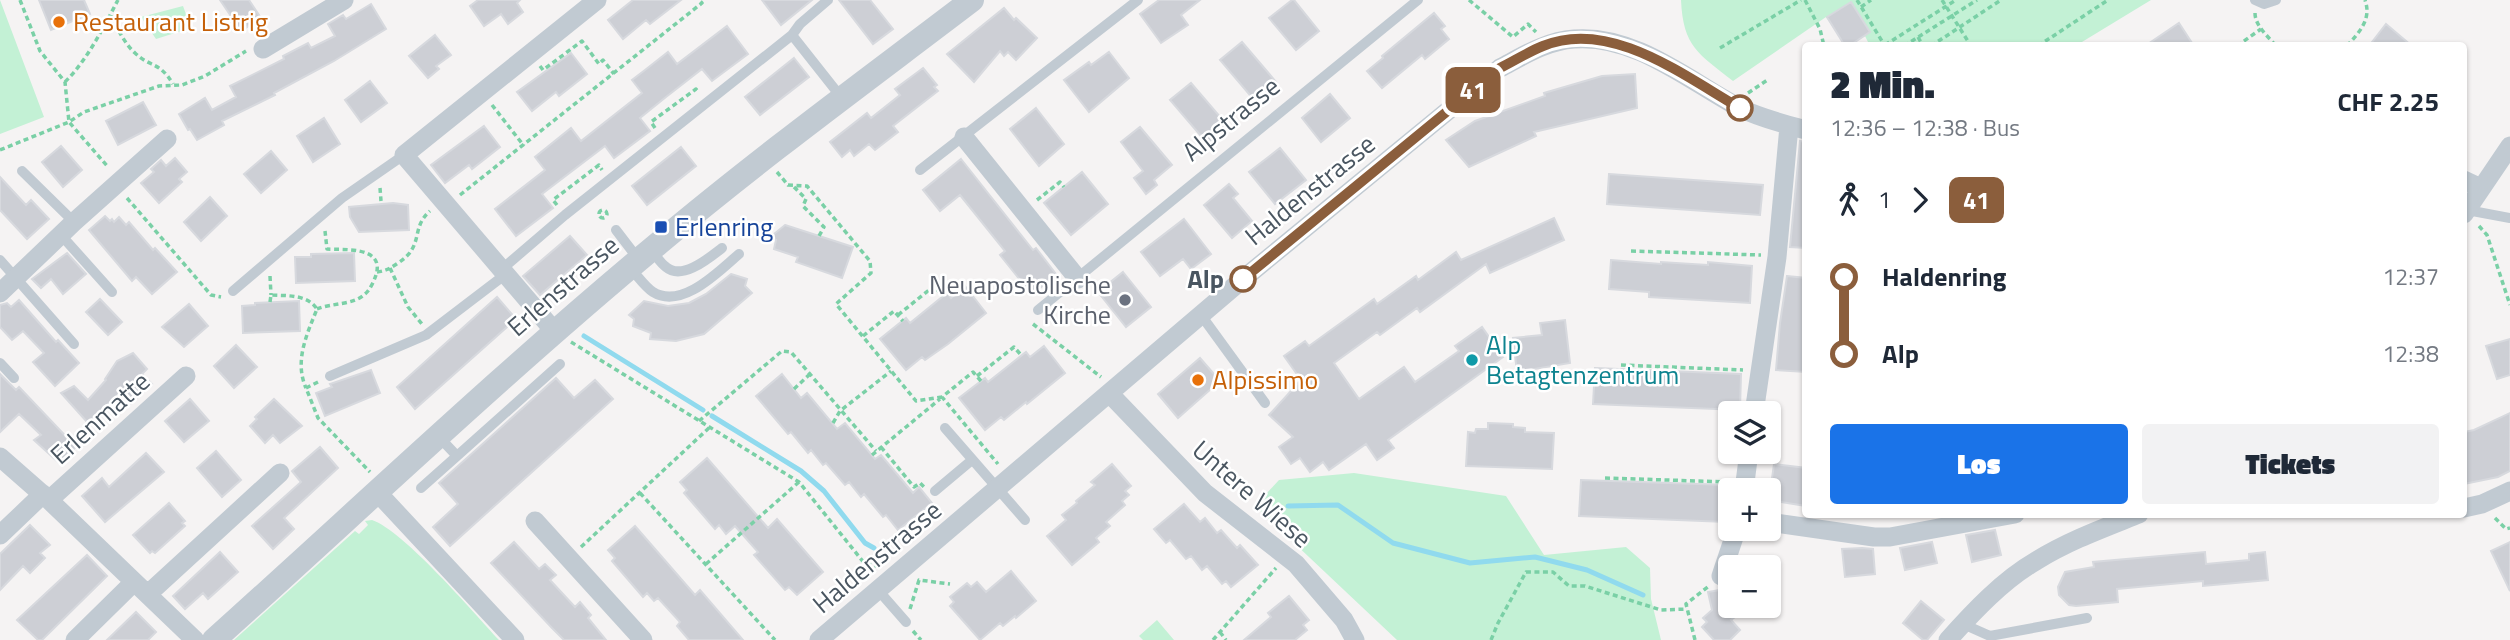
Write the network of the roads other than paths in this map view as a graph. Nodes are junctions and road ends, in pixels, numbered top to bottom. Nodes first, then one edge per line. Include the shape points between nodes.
1 (344, 0) edge
2 (597, 0) edge
3 (828, 0) edge
4 (972, 0) edge
5 (1138, 0) edge
6 (1418, 0) edge
7 (2255, 0) edge
8 (2276, 0) edge
9 (792, 35) junction
10 (257, 49) road end
11 (842, 99) junction
12 (1797, 128) edge
13 (964, 137) junction
14 (167, 139) dead end
15 (2510, 146) edge
16 (404, 155) junction
17 (920, 170) dead end
18 (22, 171) dead end
19 (2472, 184) edge
20 (2467, 206) edge
21 (2467, 211) edge
22 (2510, 218) edge
23 (68, 228) junction
24 (616, 230) dead end
25 (722, 248) dead end
26 (739, 254) dead end
27 (640, 259) junction
28 (0, 260) edge
29 (504, 271) junction
30 (16, 277) junction
31 (1077, 279) junction
32 (233, 291) road end
33 (112, 292) dead end
34 (0, 293) edge
35 (1038, 310) dead end
36 (1201, 315) junction
37 (555, 332) junction
38 (74, 344) dead end
39 (0, 363) edge
40 (560, 364) dead end
41 (186, 376) dead end
42 (330, 376) road end
43 (14, 378) dead end
44 (1107, 386) junction
45 (1755, 401) edge
46 (1265, 404) dead end
47 (946, 428) dead end
48 (439, 437) junction
49 (457, 456) junction
50 (0, 457) edge
51 (972, 460) junction
52 (280, 473) dead end
53 (374, 483) junction
54 (421, 488) dead end
55 (997, 488) junction
56 (932, 491) road end
57 (2510, 491) edge
58 (46, 497) junction
59 (2467, 507) edge
60 (1993, 518) edge
61 (2129, 518) edge
62 (1025, 520) dead end
63 (535, 521) dead end
64 (1781, 524) edge
65 (0, 535) edge
66 (141, 588) junction
67 (878, 590) junction
68 (2087, 618) dead end
69 (906, 622) road end
70 (1963, 624) junction
71 (75, 640) edge
72 (195, 640) edge
73 (214, 640) edge
74 (515, 640) edge
75 (643, 640) edge
76 (819, 640) edge
77 (1355, 640) edge
78 (1948, 640) edge

1 - 10 street
2 - 16 street
3 - 9 lane
4 - 11 street, Erlenstrasse
5 - 13 lane
6 - 31 lane, Alpstrasse
7 - 8 lane via 2264,4
9 - 11 lane
9 - 29 lane via 565,215
11 - 27 street, Erlenstrasse
12 - 36 street, Haldenstrasse via 1743,109 1623,45 1573,39 1544,45 1500,68
12 - 45 street, Haldenstrasse
13 - 17 lane
13 - 31 street
14 - 23 street
15 - 19 street
16 - 29 street
16 - 32 lane via 342,198
18 - 23 lane
19 - 20 street
21 - 22 lane
23 - 30 street
23 - 33 lane
24 - 27 lane
25 - 27 lane via 706,261 677,272
26 - 27 lane via 698,289 665,296 653,292
27 - 37 street, Erlenstrasse
28 - 30 lane
29 - 37 street
29 - 42 lane via 429,332
30 - 34 street
30 - 38 lane
31 - 35 lane, Alpstrasse
36 - 44 street, Haldenstrasse
36 - 46 lane
37 - 48 street, Erlenstrasse
39 - 43 lane
40 - 49 lane
41 - 58 street, Erlenmatte
44 - 55 street, Haldenstrasse
44 - 77 street, Untere Wiese via 1205,492 1296,564
47 - 51 lane
48 - 49 lane
48 - 53 street, Erlenstrasse
49 - 54 lane
50 - 58 street, Erlenmatte
51 - 55 lane
51 - 56 lane
52 - 66 street
53 - 73 street, Erlenstrasse
53 - 74 street
55 - 62 lane
55 - 67 street, Haldenstrasse
57 - 59 street
58 - 65 street, Erlenmatte
58 - 66 street, Erlenmatte
60 - 64 street via 1890,537
61 - 70 street via 2034,562
63 - 75 street
66 - 71 street
66 - 72 street, Erlenmatte
67 - 69 lane
67 - 76 street, Haldenstrasse
68 - 70 lane via 1990,636
70 - 78 street

